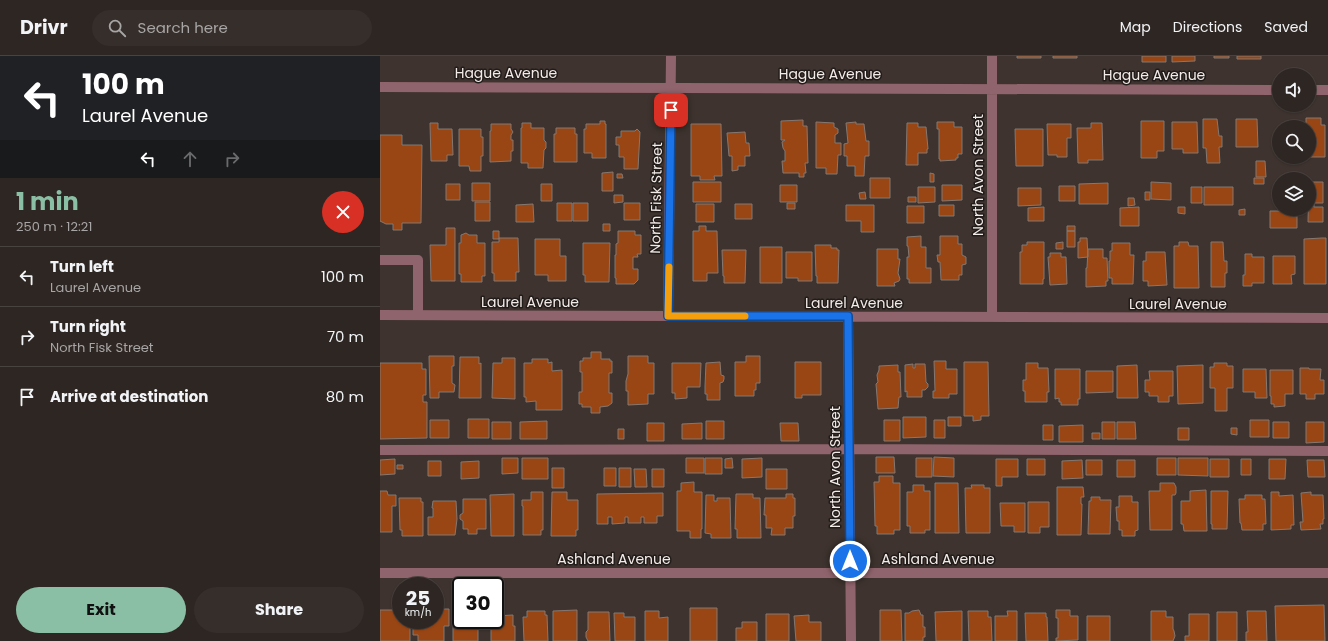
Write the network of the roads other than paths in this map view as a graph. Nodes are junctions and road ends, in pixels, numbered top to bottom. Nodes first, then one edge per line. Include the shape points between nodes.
1 (671, 56) edge
2 (992, 56) edge
3 (380, 86) edge
4 (671, 88) junction
5 (992, 89) junction
6 (1272, 90) edge
7 (1316, 90) edge
8 (1328, 90) edge
9 (380, 260) edge
10 (380, 315) edge
11 (418, 315) junction
12 (668, 316) junction
13 (848, 316) junction
14 (992, 317) junction
15 (1328, 318) edge
16 (849, 449) junction
17 (380, 450) edge
18 (1328, 451) edge
19 (380, 573) edge
20 (850, 573) junction
21 (1328, 573) edge
22 (851, 641) edge

1 - 4 street, North Fisk Street
2 - 5 street, North Avon Street
3 - 4 street, Hague Avenue
4 - 5 street, Hague Avenue
4 - 12 street, North Fisk Street
5 - 6 street, Hague Avenue
5 - 14 street, North Avon Street
7 - 8 street
9 - 11 street via 418,260
10 - 11 street, Laurel Avenue
11 - 12 street, Laurel Avenue
12 - 13 street, Laurel Avenue
13 - 14 street, Laurel Avenue
13 - 16 street, North Avon Street
14 - 15 street, Laurel Avenue
16 - 17 street
16 - 18 street
16 - 20 street, North Avon Street
19 - 20 street, Ashland Avenue
20 - 21 street, Ashland Avenue
20 - 22 street, North Avon Street

